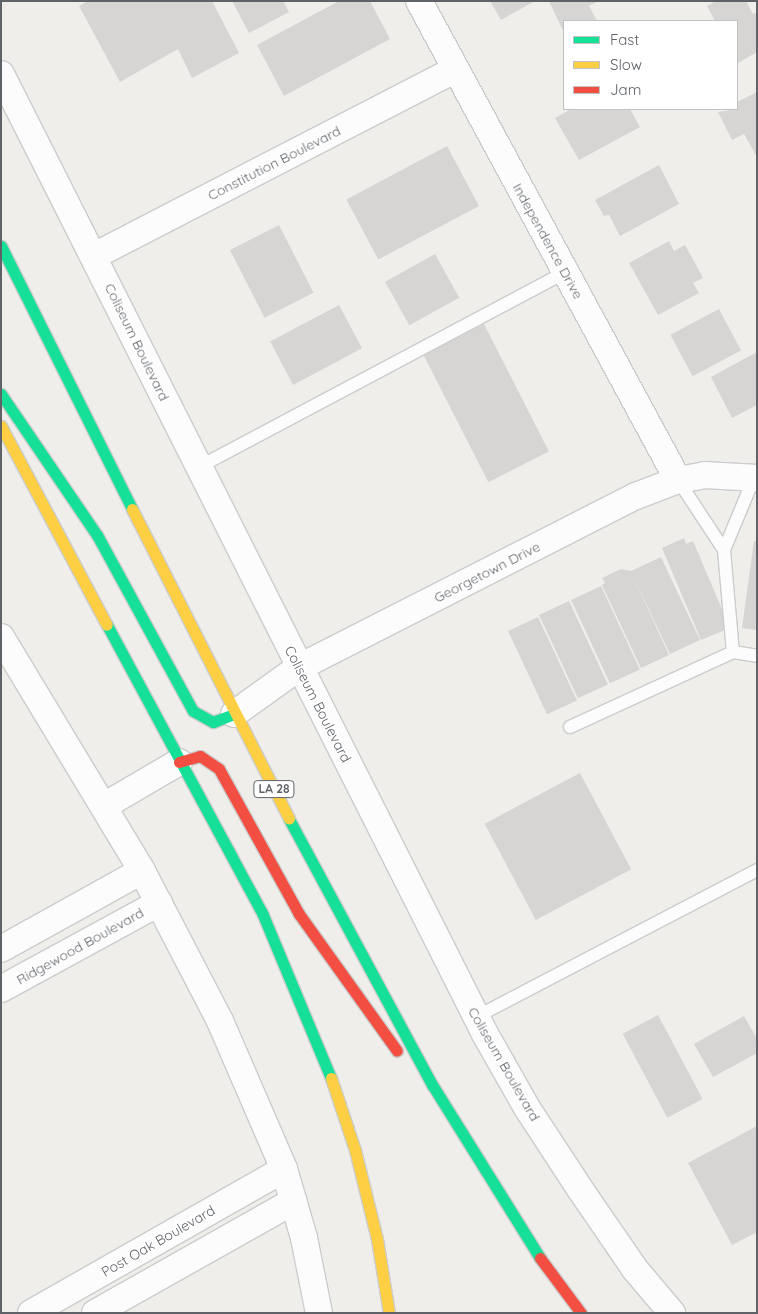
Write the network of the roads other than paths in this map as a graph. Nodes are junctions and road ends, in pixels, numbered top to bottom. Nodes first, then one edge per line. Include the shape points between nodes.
1 (419, 1) edge
2 (454, 70) junction
3 (1, 74) edge
4 (1, 246) edge
5 (94, 256) junction
6 (565, 272) junction
7 (1, 394) edge
8 (1, 426) edge
9 (199, 467) junction
10 (756, 478) edge
11 (678, 480) junction
12 (724, 550) junction
13 (1, 636) edge
14 (732, 652) junction
15 (757, 656) edge
16 (298, 668) junction
17 (234, 714) junction
18 (570, 727) dead end
19 (180, 762) junction
20 (104, 806) junction
21 (757, 870) edge
22 (142, 871) junction
23 (159, 903) junction
24 (1, 949) edge
25 (1, 989) edge
26 (476, 1017) junction
27 (284, 1169) junction
28 (485, 1171) junction
29 (294, 1201) junction
30 (31, 1313) edge
31 (96, 1313) edge
32 (319, 1313) edge
33 (389, 1313) edge
34 (581, 1313) edge
35 (672, 1313) edge

1 - 2 street, Independence Drive
2 - 5 street, Constitution Boulevard
2 - 6 street, Independence Drive
3 - 5 street, Coliseum Boulevard
4 - 17 highway, LA 28
5 - 9 street, Coliseum Boulevard
6 - 9 lane
6 - 11 street, Independence Drive
7 - 17 highway via 97,535 193,711 213,722
8 - 19 highway
9 - 16 street, Coliseum Boulevard
10 - 11 street, Georgetown Drive via 705,475
10 - 12 lane
11 - 12 lane
11 - 16 street, Georgetown Drive via 636,496
12 - 14 lane
13 - 20 street
14 - 15 lane
14 - 18 lane
16 - 17 street, Georgetown Drive
16 - 26 street, Coliseum Boulevard via 405,872
17 - 28 highway, LA 28 via 433,1086
19 - 20 street
19 - 28 highway via 200,756 219,769 312,934
19 - 33 highway via 264,914 330,1074 355,1150 377,1239
20 - 22 street
21 - 26 lane
22 - 23 street
22 - 24 street
23 - 25 street, Ridgewood Boulevard
23 - 27 street via 220,1020
26 - 35 street, Coliseum Boulevard via 527,1108 580,1189 634,1268
27 - 29 street
27 - 30 street, Post Oak Boulevard
28 - 34 highway, LA 28 via 546,1268
29 - 31 street
29 - 32 street

